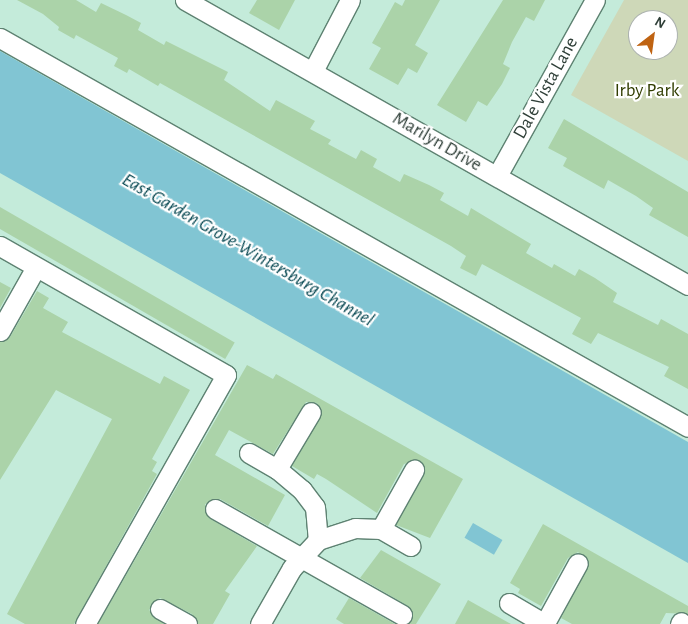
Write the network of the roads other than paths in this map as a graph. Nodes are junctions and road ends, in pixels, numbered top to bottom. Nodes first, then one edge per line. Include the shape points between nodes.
1 (185, 0) edge
2 (350, 0) edge
3 (595, 0) edge
4 (0, 38) edge
5 (313, 71) junction
6 (497, 176) junction
7 (0, 246) edge
8 (36, 266) junction
9 (688, 285) edge
10 (0, 332) edge
11 (311, 412) dead end
12 (688, 427) edge
13 (249, 453) dead end
14 (278, 469) junction
15 (414, 470) dead end
16 (215, 510) dead end
17 (381, 529) junction
18 (318, 540) junction
19 (411, 546) dead end
20 (301, 557) junction
21 (578, 563) dead end
22 (509, 603) dead end
23 (160, 608) dead end
24 (402, 615) dead end
25 (545, 623) edge
26 (85, 624) edge
27 (188, 624) edge
28 (260, 624) edge

1 - 5 street, Marilyn Drive
2 - 5 street
3 - 6 street, Dale Vista Lane
4 - 12 street
5 - 6 street, Marilyn Drive
6 - 9 street, Marilyn Drive
7 - 8 street
8 - 10 street
8 - 26 street via 226,375
11 - 14 street
13 - 14 street
14 - 18 street via 315,507
15 - 17 street
16 - 20 street
17 - 18 street via 355,528
17 - 19 street
18 - 20 street
20 - 24 street
20 - 28 street
21 - 25 street
22 - 25 street
23 - 27 street

